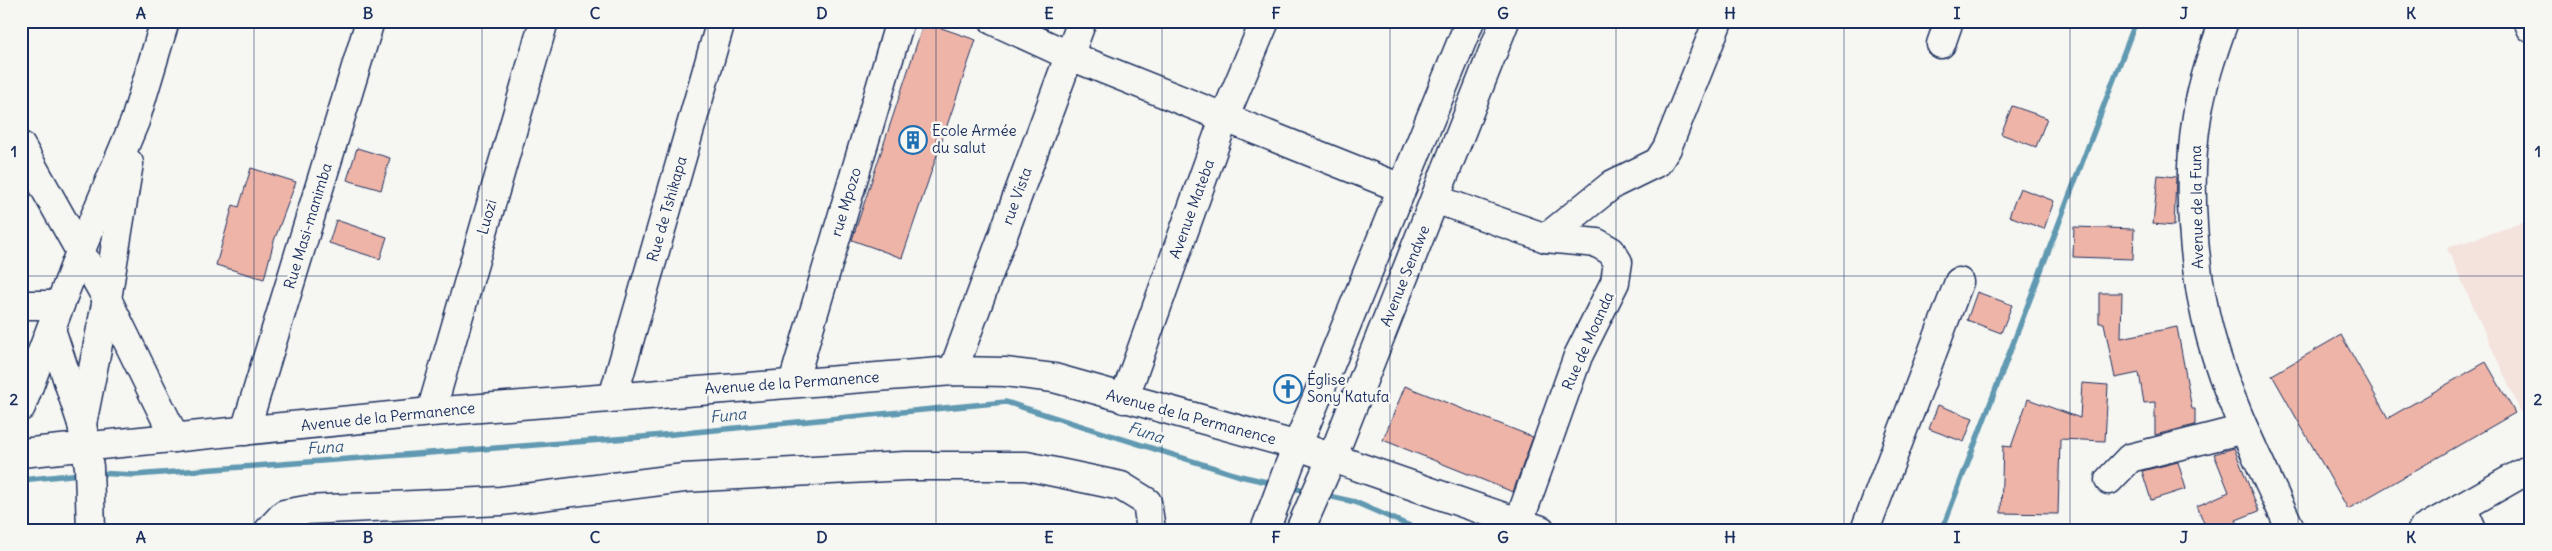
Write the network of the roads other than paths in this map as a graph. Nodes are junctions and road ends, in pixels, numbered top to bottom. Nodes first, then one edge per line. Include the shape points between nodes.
1 (165, 21) edge
2 (370, 21) edge
3 (544, 21) edge
4 (721, 21) edge
5 (900, 21) edge
6 (994, 21) edge
7 (1082, 21) edge
8 (1265, 21) edge
9 (1470, 21) edge
10 (1505, 21) edge
11 (1718, 21) edge
12 (2224, 21) edge
13 (2528, 21) edge
14 (2531, 28) edge
15 (1068, 55) junction
16 (1225, 116) junction
17 (136, 121) junction
18 (21, 146) edge
19 (1401, 188) junction
20 (1435, 199) junction
21 (1546, 238) junction
22 (80, 252) junction
23 (1959, 282) dead end
24 (107, 299) junction
25 (21, 305) edge
26 (56, 317) junction
27 (953, 371) junction
28 (793, 383) junction
29 (613, 396) junction
30 (1124, 399) junction
31 (21, 407) edge
32 (431, 412) junction
33 (2244, 429) junction
34 (245, 431) junction
35 (175, 438) junction
36 (86, 446) junction
37 (21, 453) edge
38 (1293, 456) junction
39 (1331, 457) junction
40 (2531, 468) edge
41 (2109, 480) dead end
42 (90, 518) edge
43 (2467, 518) edge
44 (1266, 526) edge
45 (1530, 526) edge
46 (2430, 528) edge
47 (269, 530) edge
48 (1151, 530) edge
49 (1300, 530) edge
50 (1865, 530) edge
51 (2291, 530) edge

1 - 17 main road
2 - 34 main road, Rue Masi-manimba
3 - 32 main road, Luozi
4 - 29 main road, Rue de Tshikapa
5 - 28 main road, rue Mpozo
6 - 15 main road
7 - 15 main road, rue Vista
8 - 16 main road, Avenue Mateba
9 - 19 main road
10 - 20 main road, Avenue Sendwe
11 - 21 main road via 1667,148 1658,162 1613,184
12 - 33 main road, Avenue de la Funa via 2196,116 2194,245 2199,287 2211,339
13 - 14 main road
15 - 16 main road
15 - 27 main road, rue Vista
16 - 19 main road
16 - 30 main road, Avenue Mateba
17 - 22 main road
17 - 24 main road
18 - 22 main road
19 - 38 main road
20 - 21 main road, Rue de Moanda
20 - 39 main road, Avenue Sendwe
21 - 45 main road, Rue de Moanda via 1597,244 1611,251 1618,262 1615,282 1578,356
22 - 24 main road
22 - 26 main road
23 - 50 main road
24 - 35 main road
24 - 36 main road
25 - 26 main road
26 - 31 main road
26 - 36 main road
27 - 28 main road, Avenue de la Permanence
27 - 30 main road, Avenue de la Permanence via 1005,372 1054,378
28 - 29 main road, Avenue de la Permanence
29 - 32 main road, Avenue de la Permanence
30 - 38 main road, Avenue de la Permanence
32 - 34 main road, Avenue de la Permanence
33 - 41 main road via 2130,458
33 - 51 main road, Avenue de la Funa
34 - 35 main road, Avenue de la Permanence
35 - 36 main road, Avenue de la Permanence
36 - 37 main road, Avenue de la Permanence
36 - 42 main road
38 - 39 main road, Avenue de la Permanence
38 - 44 main road
39 - 45 main road, Avenue de la Permanence
39 - 49 main road, Avenue Sendwe
40 - 43 main road
43 - 46 main road
47 - 48 main road via 284,514 306,510 501,501 684,478 905,466 1026,466 1121,486 1147,502

